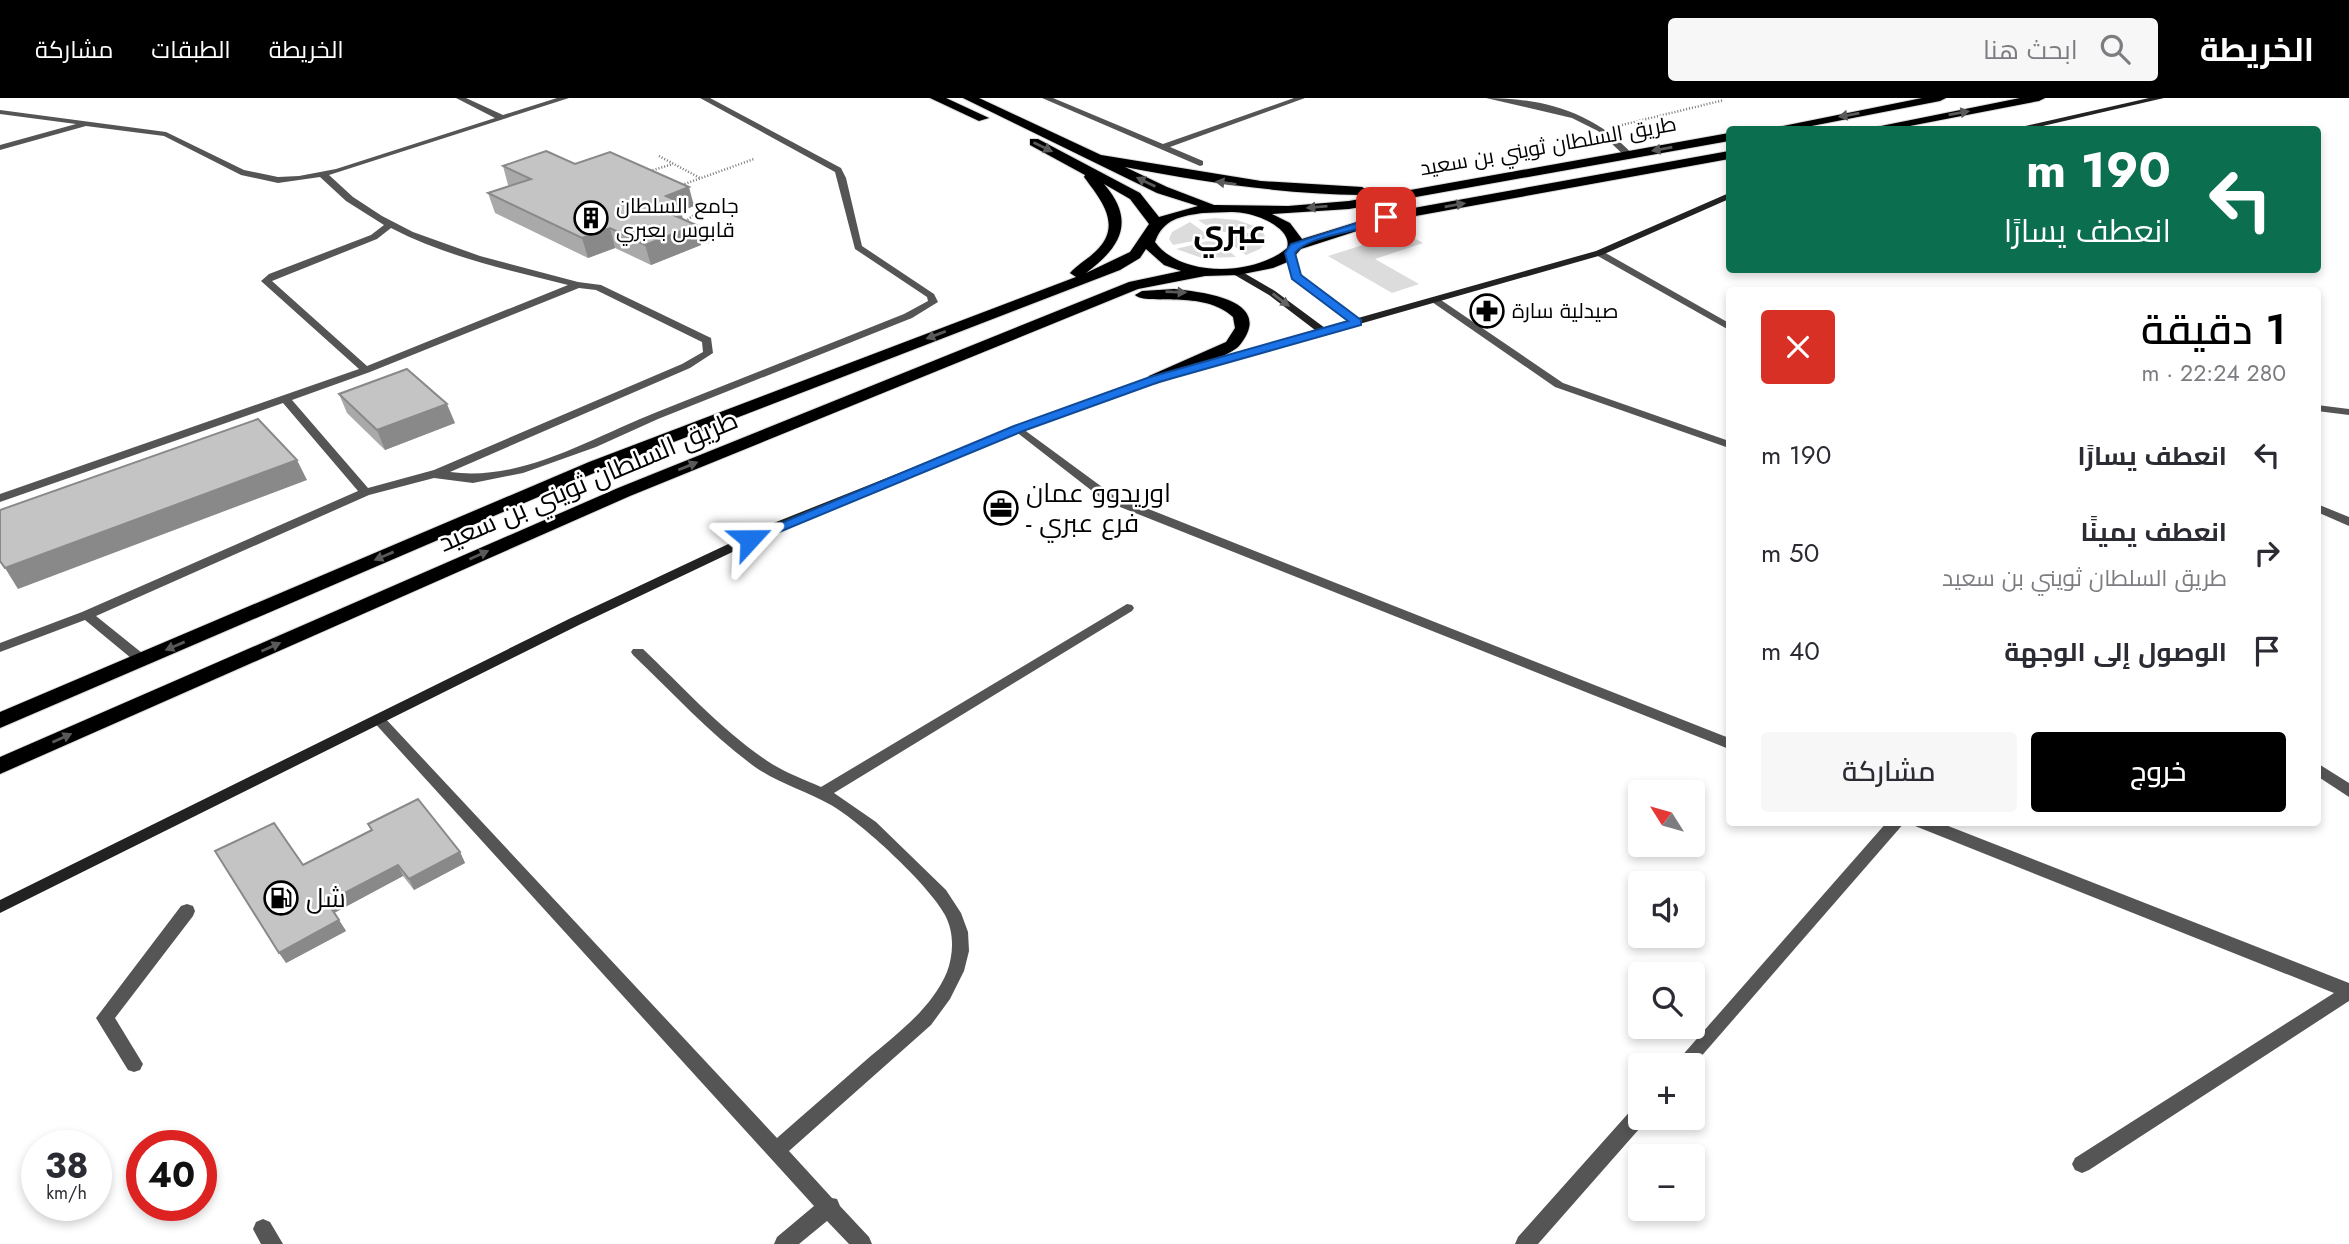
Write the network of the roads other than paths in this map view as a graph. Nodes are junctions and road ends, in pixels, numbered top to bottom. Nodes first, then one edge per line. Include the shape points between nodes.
1 (460, 98) edge
2 (565, 98) edge
3 (704, 98) edge
4 (936, 98) edge
5 (970, 98) edge
6 (1046, 98) edge
7 (1301, 98) edge
8 (1489, 98) edge
9 (1940, 98) edge
10 (2039, 98) edge
11 (2160, 98) edge
12 (0, 112) edge
13 (502, 118) junction
14 (90, 124) junction
15 (1790, 126) edge
16 (1888, 126) edge
17 (2030, 126) edge
18 (1726, 138) edge
19 (1163, 147) junction
20 (0, 148) edge
21 (1629, 155) junction
22 (1726, 156) edge
23 (1094, 157) junction
24 (1073, 162) junction
25 (1200, 163) dead end
26 (323, 175) junction
27 (1489, 179) junction
28 (1726, 198) edge
29 (1241, 209) junction
30 (388, 226) junction
31 (1152, 229) junction
32 (1292, 250) junction
33 (1599, 253) junction
34 (1206, 271) junction
35 (1236, 272) junction
36 (579, 285) junction
37 (1435, 300) junction
38 (1061, 314) junction
39 (982, 318) junction
40 (1357, 322) junction
41 (1726, 325) edge
42 (1324, 332) junction
43 (366, 370) junction
44 (1154, 379) junction
45 (285, 398) junction
46 (2321, 408) edge
47 (2349, 412) edge
48 (1019, 429) junction
49 (1726, 444) edge
50 (434, 474) junction
51 (365, 492) junction
52 (0, 498) edge
53 (2321, 510) edge
54 (2349, 522) edge
55 (1127, 608) dead end
56 (87, 615) junction
57 (0, 648) edge
58 (638, 652) dead end
59 (142, 660) junction
60 (377, 719) junction
61 (0, 721) edge
62 (1726, 743) edge
63 (0, 766) edge
64 (2321, 771) edge
65 (2349, 791) edge
66 (823, 793) junction
67 (1893, 826) edge
68 (1931, 826) edge
69 (0, 907) edge
70 (187, 911) dead end
71 (2349, 991) edge
72 (1693, 1053) edge
73 (134, 1064) dead end
74 (1628, 1128) edge
75 (777, 1150) junction
76 (2082, 1164) dead end
77 (830, 1206) junction
78 (784, 1244) edge
79 (862, 1244) edge
80 (1525, 1244) edge

1 - 13 street
2 - 13 street
3 - 50 street via 838,170 858,247 931,296 933,302 908,316 519,471 473,479
4 -> 24 highway
5 - 23 highway
6 - 19 street
7 - 19 street
8 - 21 street via 1558,111 1601,130
9 -> 15 highway
16 -> 10 highway
11 - 17 street
12 - 14 street
13 - 26 street
14 - 20 street
14 - 26 street via 166,134 260,177 288,180
18 -> 21 highway, طريق السلطان ثويني بن سعيد
19 - 25 street
21 - 27 highway, طريق السلطان ثويني بن سعيد
32 -> 22 highway, طريق السلطان ثويني بن سعيد via 1386,217
27 -> 23 highway via 1391,190 1295,190 1212,181
29 -> 23 highway via 1174,195
24 - 31 highway via 1135,196 1149,211
24 - 39 highway via 1112,203 1118,222 1110,246 1072,276
26 - 30 street
27 -> 29 highway, طريق السلطان ثويني بن سعيد via 1349,205
28 - 33 street
29 - 31 highway via 1189,211
29 - 32 highway via 1266,215 1290,229 1295,237
30 - 36 street via 449,249
30 - 43 street via 374,237 267,281
31 - 34 highway via 1147,242 1151,250 1188,268
31 - 39 highway, طريق السلطان ثويني بن سعيد via 1135,255 1115,267
32 - 35 highway, طريق السلطان ثويني بن سعيد via 1269,265
32 - 40 street via 1296,277
33 - 37 street
33 - 41 street
34 - 35 highway, طريق السلطان ثويني بن سعيد
34 - 38 highway, طريق السلطان ثويني بن سعيد via 1134,285
35 -> 42 street
36 - 43 street
36 - 50 street via 598,287 690,331 706,340 708,353
37 - 40 street
37 - 49 street via 1559,386
38 -> 44 highway via 1135,296 1174,292 1212,298 1238,314 1243,324 1241,335 1232,345
63 -> 38 highway, طريق السلطان ثويني بن سعيد via 624,492
39 -> 59 highway, طريق السلطان ثويني بن سعيد via 594,466
40 - 42 street
42 - 44 street
43 - 45 street
44 - 48 street
45 - 51 street
45 - 52 street
46 - 47 street
48 - 60 street via 775,527
48 - 62 street via 1109,498
50 - 51 street
51 - 56 street
53 - 54 street
55 - 66 street
56 - 57 street
56 - 59 street
58 - 66 street via 763,765
59 - 61 highway, طريق السلطان ثويني بن سعيد
60 - 69 street
60 - 75 street
64 - 65 street
66 - 75 street via 855,813 934,884 949,902 961,947 957,972 925,1020
67 - 72 street
68 - 71 street
70 - 73 street via 105,1018
71 - 76 street
74 - 80 street
75 - 77 street
77 - 78 street
77 - 79 street

